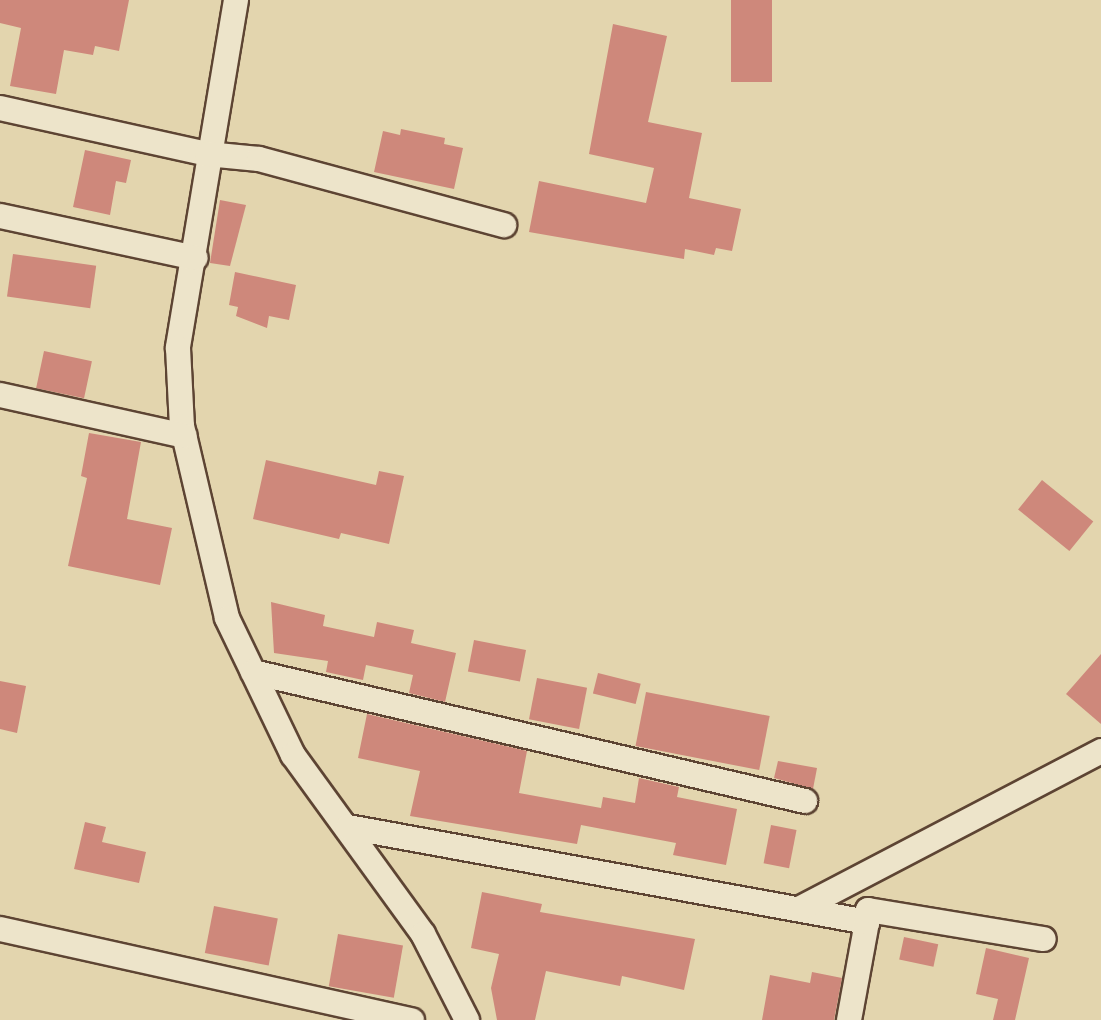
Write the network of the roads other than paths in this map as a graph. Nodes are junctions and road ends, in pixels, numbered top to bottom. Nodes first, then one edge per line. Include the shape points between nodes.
1 (236, 0) edge
2 (0, 108) edge
3 (207, 154) junction
4 (0, 216) edge
5 (504, 225) dead end
6 (196, 258) junction
7 (0, 395) edge
8 (185, 436) junction
9 (253, 672) junction
10 (1101, 751) edge
11 (805, 801) dead end
12 (348, 827) junction
13 (799, 909) junction
14 (867, 922) junction
15 (0, 929) edge
16 (1044, 939) dead end
17 (412, 1020) edge
18 (467, 1020) edge
19 (849, 1020) edge

1 - 3 street
2 - 3 street
3 - 5 street via 259,159
3 - 6 street
4 - 6 street
6 - 8 street via 178,348
7 - 8 street
8 - 9 street via 227,618
9 - 11 street
9 - 12 street via 293,755
10 - 13 street
12 - 13 street
12 - 18 street via 423,934
13 - 14 street
14 - 16 street via 868,910
14 - 19 street
15 - 17 street

